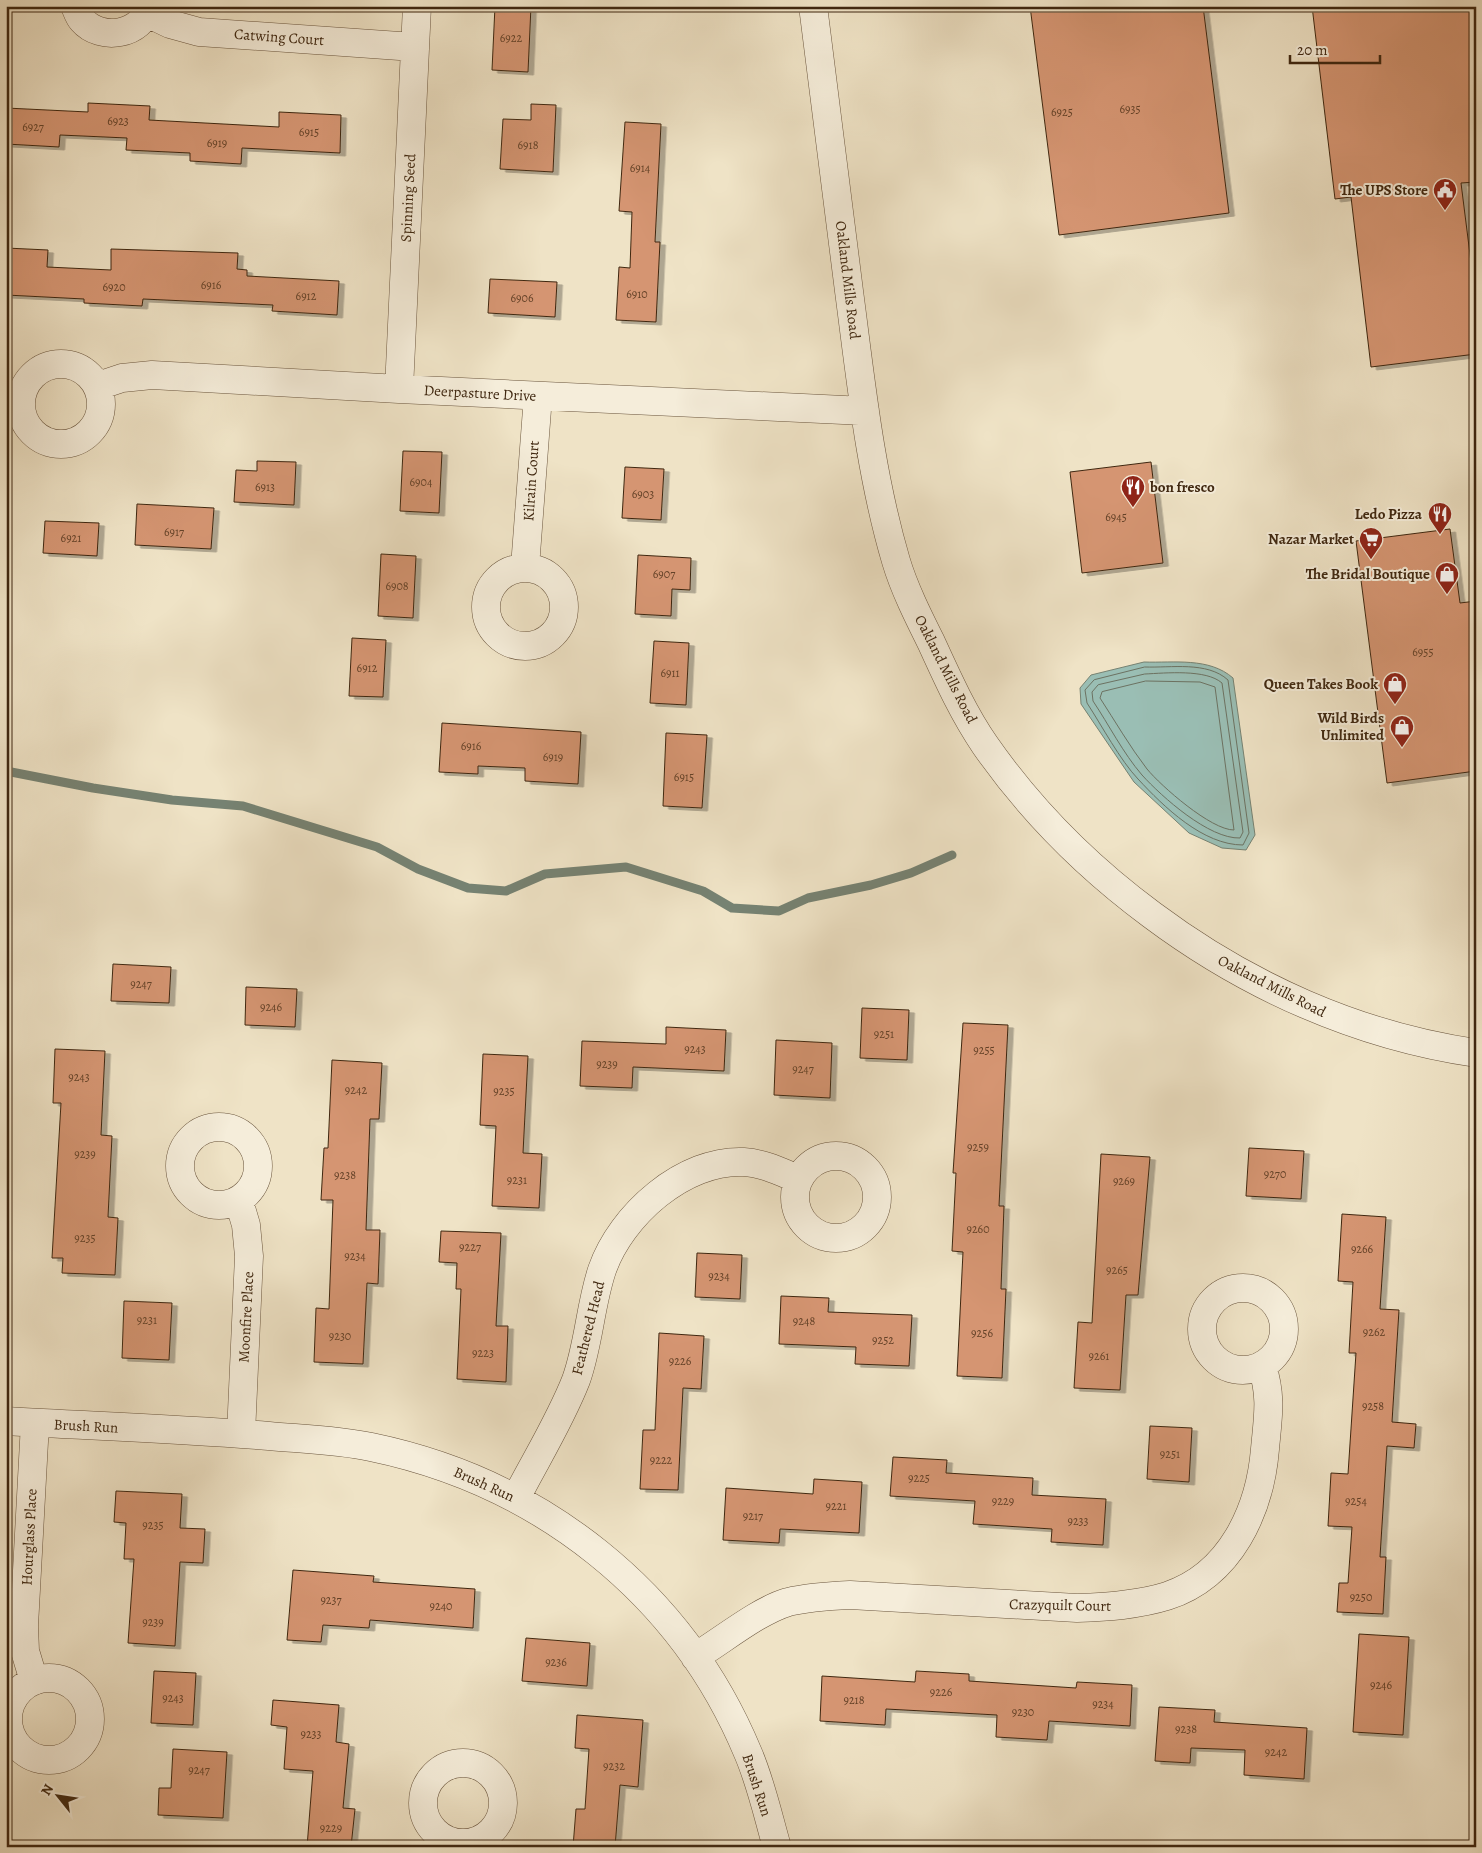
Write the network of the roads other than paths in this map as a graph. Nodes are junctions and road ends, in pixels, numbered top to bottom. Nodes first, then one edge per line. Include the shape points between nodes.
1 (75, 6) edge
2 (417, 6) edge
3 (813, 6) edge
4 (148, 10) edge
5 (414, 47) junction
6 (98, 386) dead end
7 (399, 389) junction
8 (538, 396) junction
9 (865, 411) junction
10 (525, 567) dead end
11 (1476, 1053) edge
12 (798, 1179) dead end
13 (238, 1201) dead end
14 (1262, 1366) dead end
15 (6, 1422) edge
16 (35, 1423) junction
17 (241, 1434) junction
18 (516, 1498) junction
19 (696, 1657) junction
20 (34, 1681) dead end
21 (777, 1847) edge

1 - 4 street, Catwing Court via 81,20 94,30 107,34 122,33 135,26
2 - 5 street, Spinning Seed
3 - 9 street, Oakland Mills Road
4 - 5 street, Catwing Court via 170,24 199,32
5 - 7 street, Spinning Seed
6 - 7 street, Deerpasture Drive via 122,378 152,374
7 - 8 street, Deerpasture Drive
8 - 9 street, Deerpasture Drive
8 - 10 street, Kilrain Court
9 - 11 street, Oakland Mills Road via 879,497 897,564 951,686 983,742 1017,788 1076,853 1184,939 1249,978 1326,1014 1397,1037
12 - 18 street, Feathered Head via 764,1166 722,1162 670,1185 642,1206 620,1235 603,1267 592,1301 576,1379
13 - 17 street, Moonfire Place via 246,1225 249,1256
14 - 19 street, Crazyquilt Court via 1269,1390 1268,1415 1263,1471 1254,1504 1244,1529 1229,1551 1211,1570 1191,1584 1168,1595 1112,1607 819,1596 787,1603 770,1611
15 - 16 street, Brush Run
16 - 17 street, Brush Run
16 - 20 street, Hourglass Place via 24,1626 25,1651
17 - 18 street, Brush Run via 369,1446 457,1471
18 - 19 street, Brush Run via 562,1524 618,1569
19 - 21 street, Brush Run via 726,1707 749,1755

